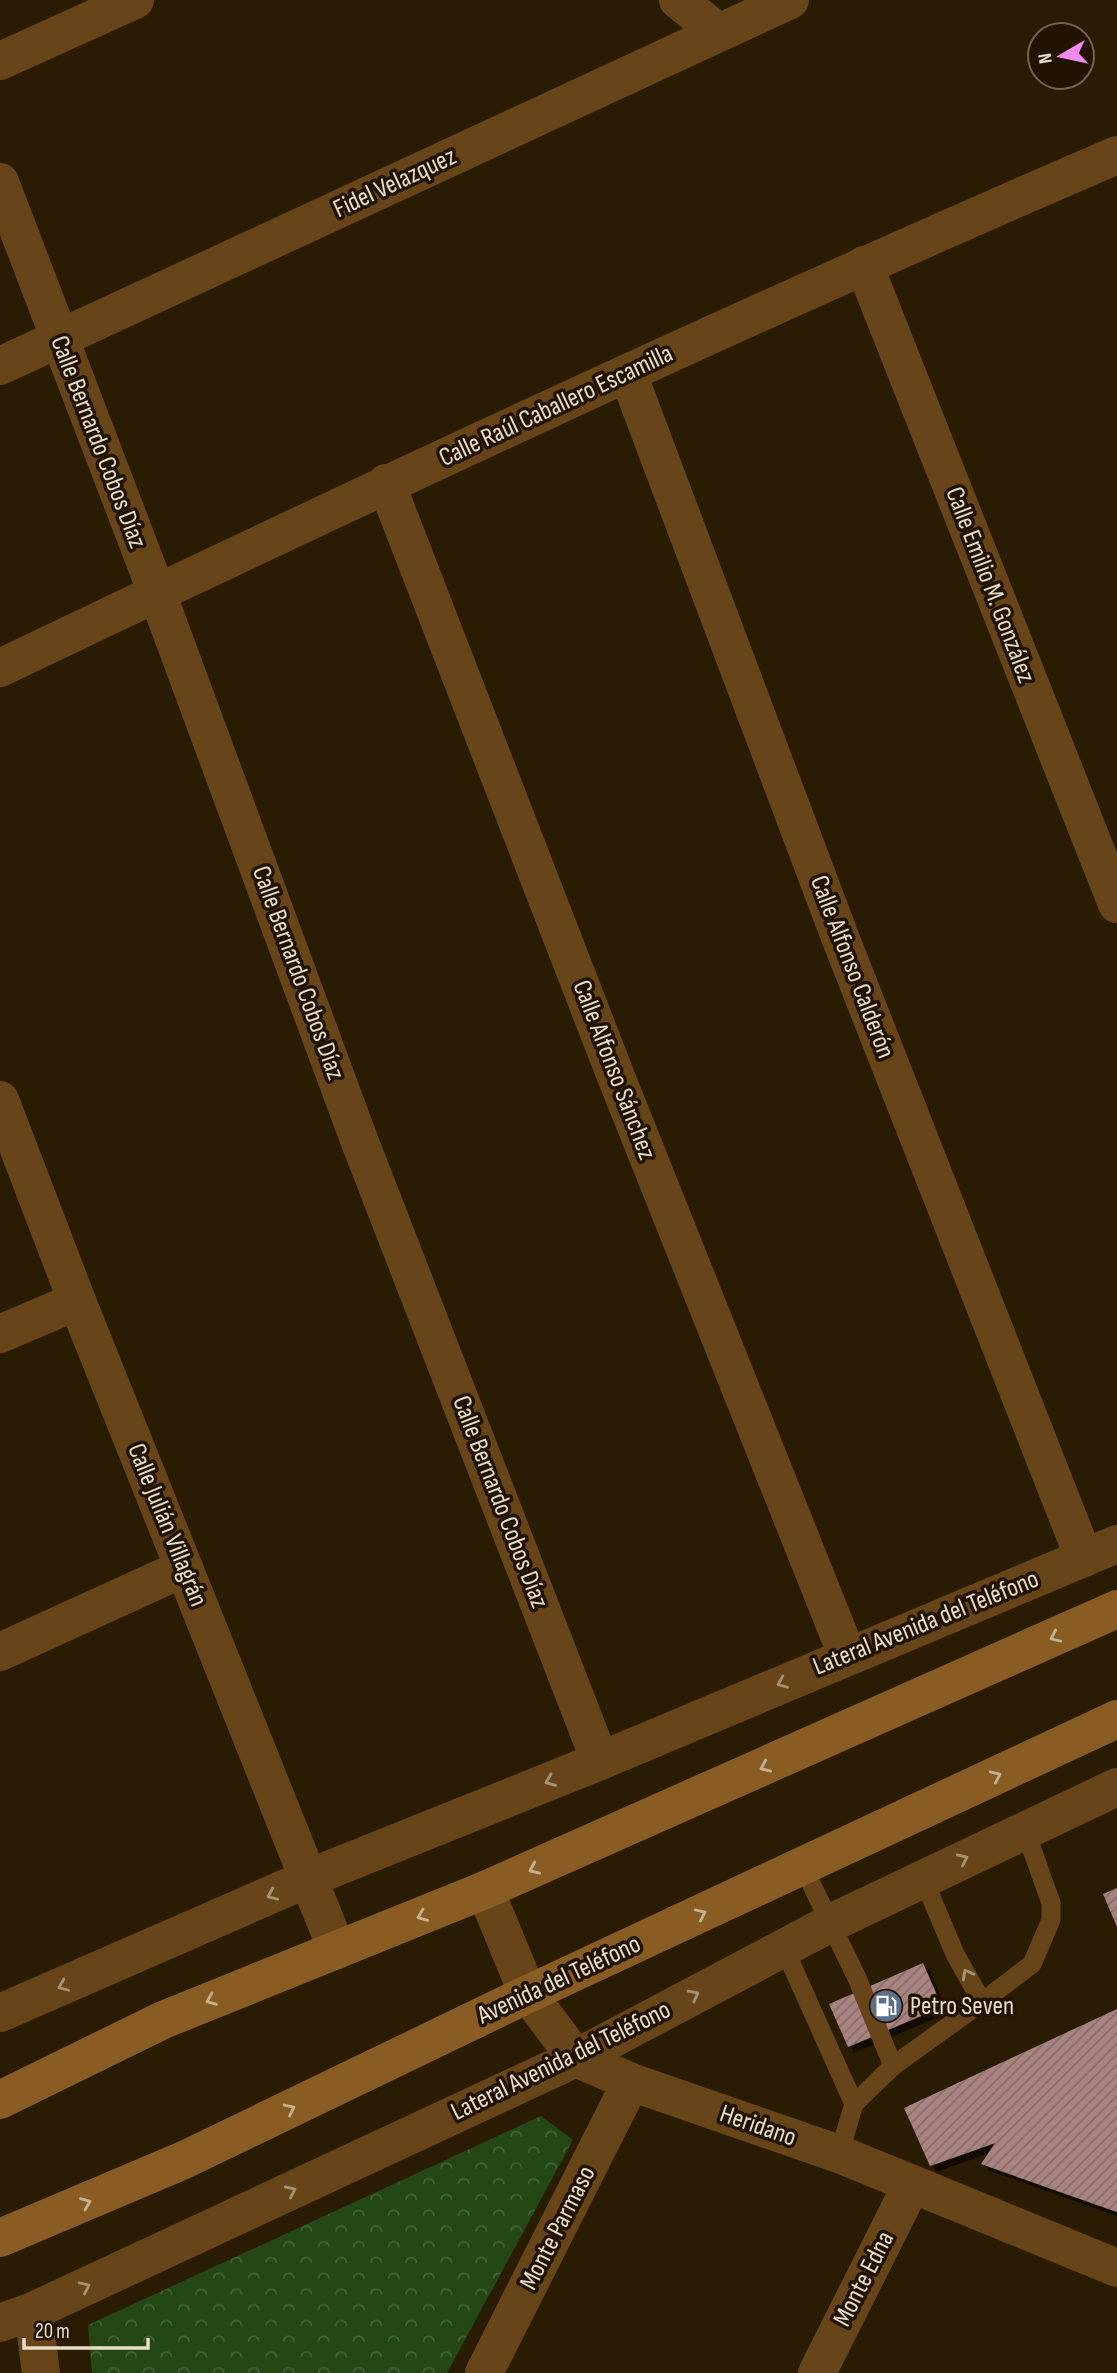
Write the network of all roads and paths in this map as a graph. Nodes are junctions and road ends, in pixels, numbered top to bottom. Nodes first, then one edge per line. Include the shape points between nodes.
1 (135, 0) edge
2 (678, 0) edge
3 (790, 0) edge
4 (718, 32) junction
5 (0, 61) edge
6 (1115, 161) edge
7 (0, 182) edge
8 (864, 265) junction
9 (59, 340) junction
10 (0, 366) edge
11 (628, 374) junction
12 (386, 483) junction
13 (157, 593) junction
14 (0, 668) edge
15 (1117, 904) edge
16 (0, 1100) edge
17 (77, 1301) junction
18 (0, 1334) edge
19 (1100, 1551) edge
20 (184, 1568) junction
21 (1117, 1609) edge
22 (0, 1652) edge
23 (848, 1655) junction
24 (1117, 1719) edge
25 (600, 1761) junction
26 (1117, 1787) edge
27 (1025, 1830) junction
28 (803, 1867) junction
29 (309, 1878) junction
30 (923, 1878) junction
31 (485, 1890) junction
32 (831, 1923) junction
33 (784, 1948) junction
34 (337, 1950) junction
35 (528, 1994) junction
36 (982, 2002) junction
37 (0, 2013) edge
38 (576, 2058) junction
39 (893, 2066) junction
40 (631, 2082) junction
41 (0, 2100) edge
42 (853, 2104) junction
43 (839, 2154) junction
44 (911, 2186) junction
45 (0, 2238) edge
46 (1117, 2269) edge
47 (17, 2317) edge
48 (41, 2373) edge
49 (484, 2373) edge
50 (817, 2373) edge

1 - 5 street
2 - 4 street
3 - 4 street, Fidel Velazquez
4 - 9 street, Fidel Velazquez
6 - 8 street, Calle Raúl Caballero Escamilla
7 - 9 street, Calle Bernardo Cobos Díaz
8 - 11 street, Calle Raúl Caballero Escamilla
8 - 15 street, Calle Emilio M. González
9 - 10 street, Fidel Velazquez
9 - 13 street, Calle Bernardo Cobos Díaz
11 - 12 street, Calle Raúl Caballero Escamilla
11 - 19 street, Calle Alfonso Calderón via 840,937
12 - 13 street, Calle Raúl Caballero Escamilla
12 - 23 street, Calle Alfonso Sánchez via 615,1074
13 - 14 street, Calle Raúl Caballero Escamilla
13 - 25 street, Calle Bernardo Cobos Díaz via 363,1150
16 - 17 street, Calle Julián Villagrán
17 - 18 street
17 - 20 street, Calle Julián Villagrán
19 - 23 street, Lateral Avenida del Teléfono
20 - 22 street
20 - 29 street, Calle Julián Villagrán
21 -> 31 main road
23 -> 25 street, Lateral Avenida del Teléfono
28 -> 24 main road, Avenida del Teléfono
25 -> 29 street, Lateral Avenida del Teléfono
26 - 27 street, Lateral Avenida del Teléfono
30 -> 27 street, Lateral Avenida del Teléfono
27 - 36 lane via 1051,1903 1051,1920 1032,1964
28 - 32 lane
35 -> 28 main road, Avenida del Teléfono
29 - 34 street, Calle Julián Villagrán
29 -> 37 street, Lateral Avenida del Teléfono
30 - 32 street, Lateral Avenida del Teléfono
36 -> 30 lane via 955,1954
31 -> 34 main road
31 - 35 street, Heridano
32 - 33 street, Lateral Avenida del Teléfono
32 - 39 lane
38 -> 33 street, Lateral Avenida del Teléfono
33 - 42 lane
34 -> 41 main road via 163,2020
35 - 38 street, Heridano
45 -> 35 main road, Avenida del Teléfono via 184,2160
36 - 39 lane
38 - 40 street, Heridano
47 -> 38 street, Lateral Avenida del Teléfono
39 - 42 lane
40 - 43 street, Heridano
40 - 49 street, Monte Parmaso
42 - 43 lane
43 - 44 street, Heridano
44 - 46 street, Heridano
44 - 50 street, Monte Edna
47 - 48 street

